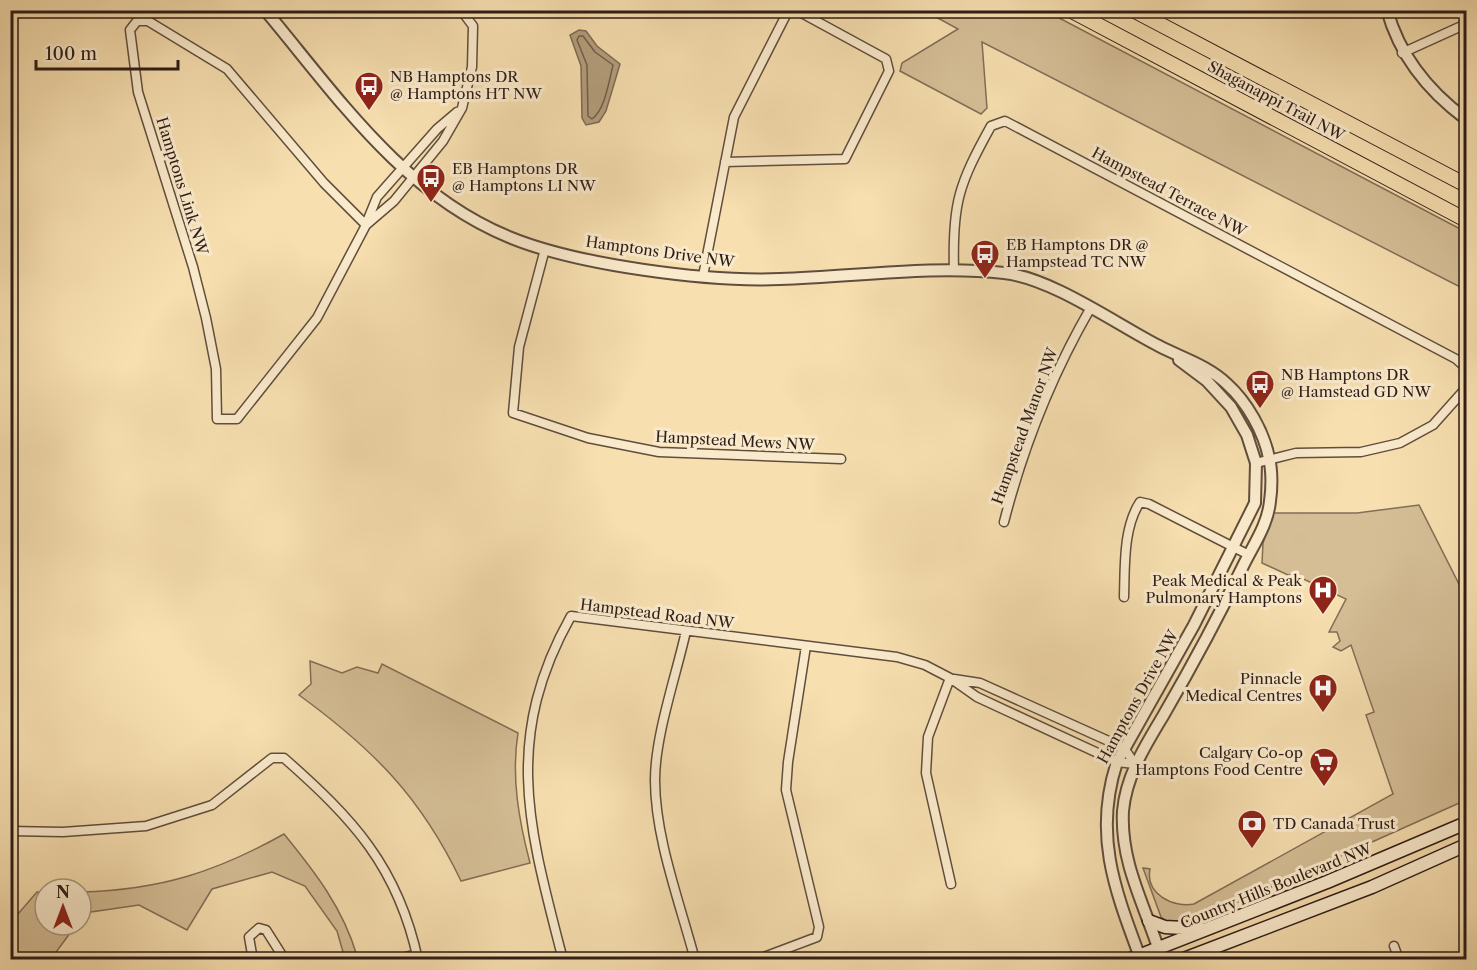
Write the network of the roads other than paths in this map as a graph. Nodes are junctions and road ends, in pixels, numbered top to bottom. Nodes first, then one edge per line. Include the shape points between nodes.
1 (265, 10) edge
2 (461, 10) edge
3 (795, 10) edge
4 (1070, 10) edge
5 (1133, 10) edge
6 (1387, 10) edge
7 (1467, 24) edge
8 (1402, 53) junction
9 (462, 108) junction
10 (1467, 119) edge
11 (725, 162) junction
12 (401, 169) junction
13 (412, 178) junction
14 (1467, 185) edge
15 (1467, 220) edge
16 (366, 225) junction
17 (545, 249) junction
18 (954, 270) junction
19 (703, 276) junction
20 (1090, 309) junction
21 (1164, 349) junction
22 (1467, 368) edge
23 (1467, 388) edge
24 (841, 459) dead end
25 (1270, 460) junction
26 (1256, 463) junction
27 (1004, 522) dead end
28 (1234, 548) junction
29 (1249, 555) junction
30 (1124, 597) dead end
31 (686, 632) junction
32 (806, 646) junction
33 (950, 678) junction
34 (1124, 748) junction
35 (1117, 762) junction
36 (1135, 764) junction
37 (1467, 823) edge
38 (10, 831) edge
39 (1467, 845) edge
40 (951, 884) dead end
41 (1149, 921) junction
42 (1209, 929) junction
43 (1394, 946) dead end
44 (1160, 954) edge
45 (1196, 956) edge
46 (418, 957) edge
47 (1136, 958) edge
48 (253, 960) edge
49 (285, 960) edge
50 (394, 960) edge
51 (563, 960) edge
52 (694, 960) edge
53 (756, 960) edge
54 (1181, 960) edge
55 (1399, 960) edge

1 - 12 street, Hamptons Drive NW
2 - 9 street, Hamptons Link NW via 473,26 472,67
3 - 11 street via 787,13 734,117
3 - 11 street via 886,59 889,71 845,159
4 - 15 main road, Shaganappi Trail NW
5 - 14 main road, Shaganappi Trail NW
6 - 8 street
7 - 8 street
8 - 10 street via 1432,92
9 - 12 street, Hamptons Link NW
9 - 13 street, Hamptons Link NW
11 - 19 street
12 - 13 street, Hamptons Drive NW
12 - 16 street, Hamptons Link NW via 377,197
13 - 16 street, Hamptons Link NW via 394,201
13 - 17 street, Hamptons Drive NW via 458,212 508,237
16 - 16 street, Hamptons Link NW via 317,318 237,419 218,419 216,369 206,318 138,92 130,30 137,21 148,21 227,69 324,183
17 - 19 street, Hamptons Drive NW
17 - 24 street, Hampstead Mews NW via 519,347 513,413 588,438 659,452
18 - 19 street, Hamptons Drive NW via 774,280
18 - 20 street, Hamptons Drive NW via 1010,273 1052,287
18 - 22 street, Hampstead Terrace NW via 954,219 959,191 991,126 1005,121
20 - 21 street, Hamptons Drive NW
20 - 27 street, Hampstead Manor NW via 1063,357 1014,485
21 - 25 street, Hamptons Drive NW via 1227,383 1255,420
21 - 26 street, Hamptons Drive NW via 1207,381 1231,407 1247,435
23 - 25 street via 1433,425 1400,443 1361,452 1296,453
25 - 26 street
25 - 29 street, Hamptons Drive NW via 1270,502
26 - 28 street, Hamptons Drive NW via 1256,503
28 - 29 street
28 - 30 street via 1140,502 1133,513 1125,553
28 - 34 street, Hamptons Drive NW
29 - 36 street, Hamptons Drive NW via 1210,634
31 - 32 street, Hampstead Road NW
31 - 51 street, Hampstead Road NW via 571,616 551,651 530,729 526,770 528,809 538,862
31 - 52 street via 660,740 655,779 658,820
32 - 33 street, Hampstead Road NW via 897,657
32 - 53 street via 786,790 819,927 817,937
33 - 34 street, Hampstead Road NW via 980,683
33 - 35 street, Hampstead Road NW via 977,697
33 - 40 street via 928,736 926,773
34 - 35 street, Hamptons Drive NW
34 - 36 street
35 - 36 street, Hampstead Road NW
35 - 47 street, Hamptons Drive NW via 1106,803 1108,861
36 - 41 street, Hamptons Drive NW via 1124,805 1123,829 1126,860
37 - 42 main road, Country Hills Boulevard NW
38 - 46 street via 146,826 212,804 272,758 284,758 334,803 372,848 400,901
39 - 45 main road
41 - 42 main road via 1172,928
41 - 44 street, Hamptons Drive NW
42 - 44 main road, Country Hills Boulevard NW
43 - 55 street
44 - 47 main road, Country Hills Boulevard NW
45 - 54 main road
46 - 50 street
48 - 49 street via 249,937 259,928 266,930

